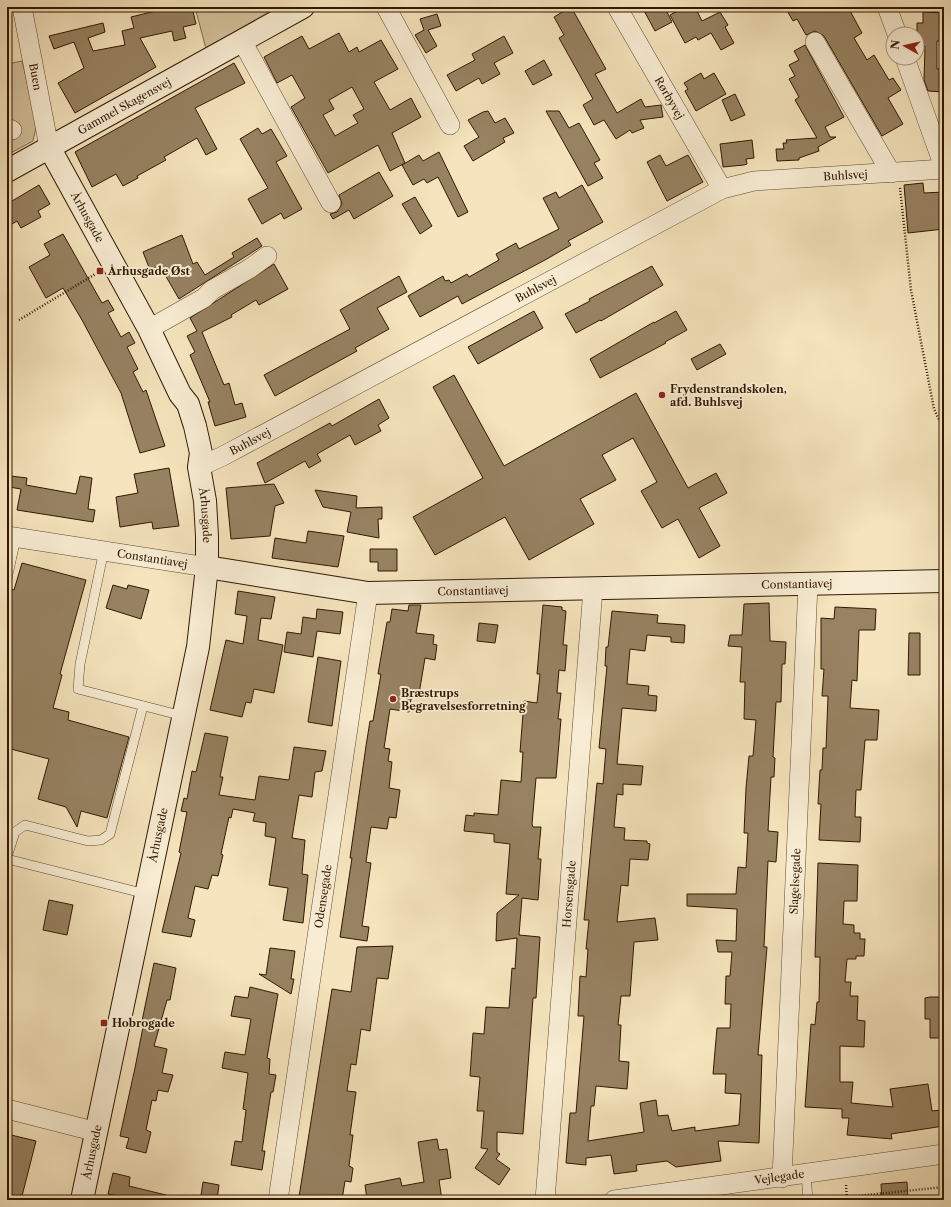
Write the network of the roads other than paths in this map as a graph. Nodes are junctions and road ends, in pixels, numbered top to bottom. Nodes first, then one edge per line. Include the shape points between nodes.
1 (22, 7) edge
2 (303, 7) edge
3 (386, 7) edge
4 (617, 7) edge
5 (887, 7) edge
6 (894, 26) edge
7 (242, 41) junction
8 (815, 42) dead end
9 (908, 66) edge
10 (450, 125) dead end
11 (49, 147) junction
12 (944, 168) edge
13 (7, 171) edge
14 (895, 173) junction
15 (722, 189) junction
16 (331, 203) dead end
17 (267, 256) dead end
18 (150, 329) junction
19 (199, 466) junction
20 (11, 537) edge
21 (104, 550) junction
22 (207, 567) junction
23 (7, 579) edge
24 (944, 581) edge
25 (808, 584) junction
26 (592, 588) junction
27 (368, 593) junction
28 (143, 706) junction
29 (184, 716) junction
30 (7, 858) edge
31 (146, 894) junction
32 (7, 1110) edge
33 (96, 1132) junction
34 (944, 1154) edge
35 (806, 1174) junction
36 (782, 1178) junction
37 (82, 1200) edge
38 (278, 1200) edge
39 (545, 1200) edge
40 (614, 1200) edge
41 (808, 1200) edge

1 - 11 street, Buen
2 - 7 street, Gammel Skagensvej
3 - 10 street
4 - 15 street, Rørbyvej
5 - 6 street
7 - 11 street, Gammel Skagensvej
7 - 16 street
8 - 14 street
9 - 12 street, Buhlsvej
11 - 13 street, Gammel Skagensvej
11 - 18 street, Århusgade
12 - 14 street, Buhlsvej
14 - 15 street, Buhlsvej via 754,181
15 - 19 street, Buhlsvej via 230,452
17 - 18 street via 212,290 204,298
18 - 19 street, Århusgade via 180,394 179,407 184,431 191,454
19 - 22 street, Århusgade via 205,501
20 - 21 street, Constantiavej
20 - 23 lane
21 - 22 street, Constantiavej
21 - 28 lane via 80,664 78,689
22 - 27 street, Constantiavej
22 - 29 street, Århusgade via 198,646
24 - 25 street, Constantiavej
25 - 26 street, Constantiavej
25 - 36 street, Slagelsegade
26 - 27 street, Constantiavej
26 - 39 street, Horsensgade
27 - 38 street, Odensegade
28 - 29 lane
28 - 30 lane via 110,834 101,840 88,841 25,825 15,832
29 - 31 street, Århusgade
30 - 31 lane
31 - 33 street, Århusgade
32 - 33 street
33 - 37 street, Århusgade
34 - 35 street, Vejlegade
35 - 36 street, Vejlegade
35 - 41 lane
36 - 40 street, Vejlegade

